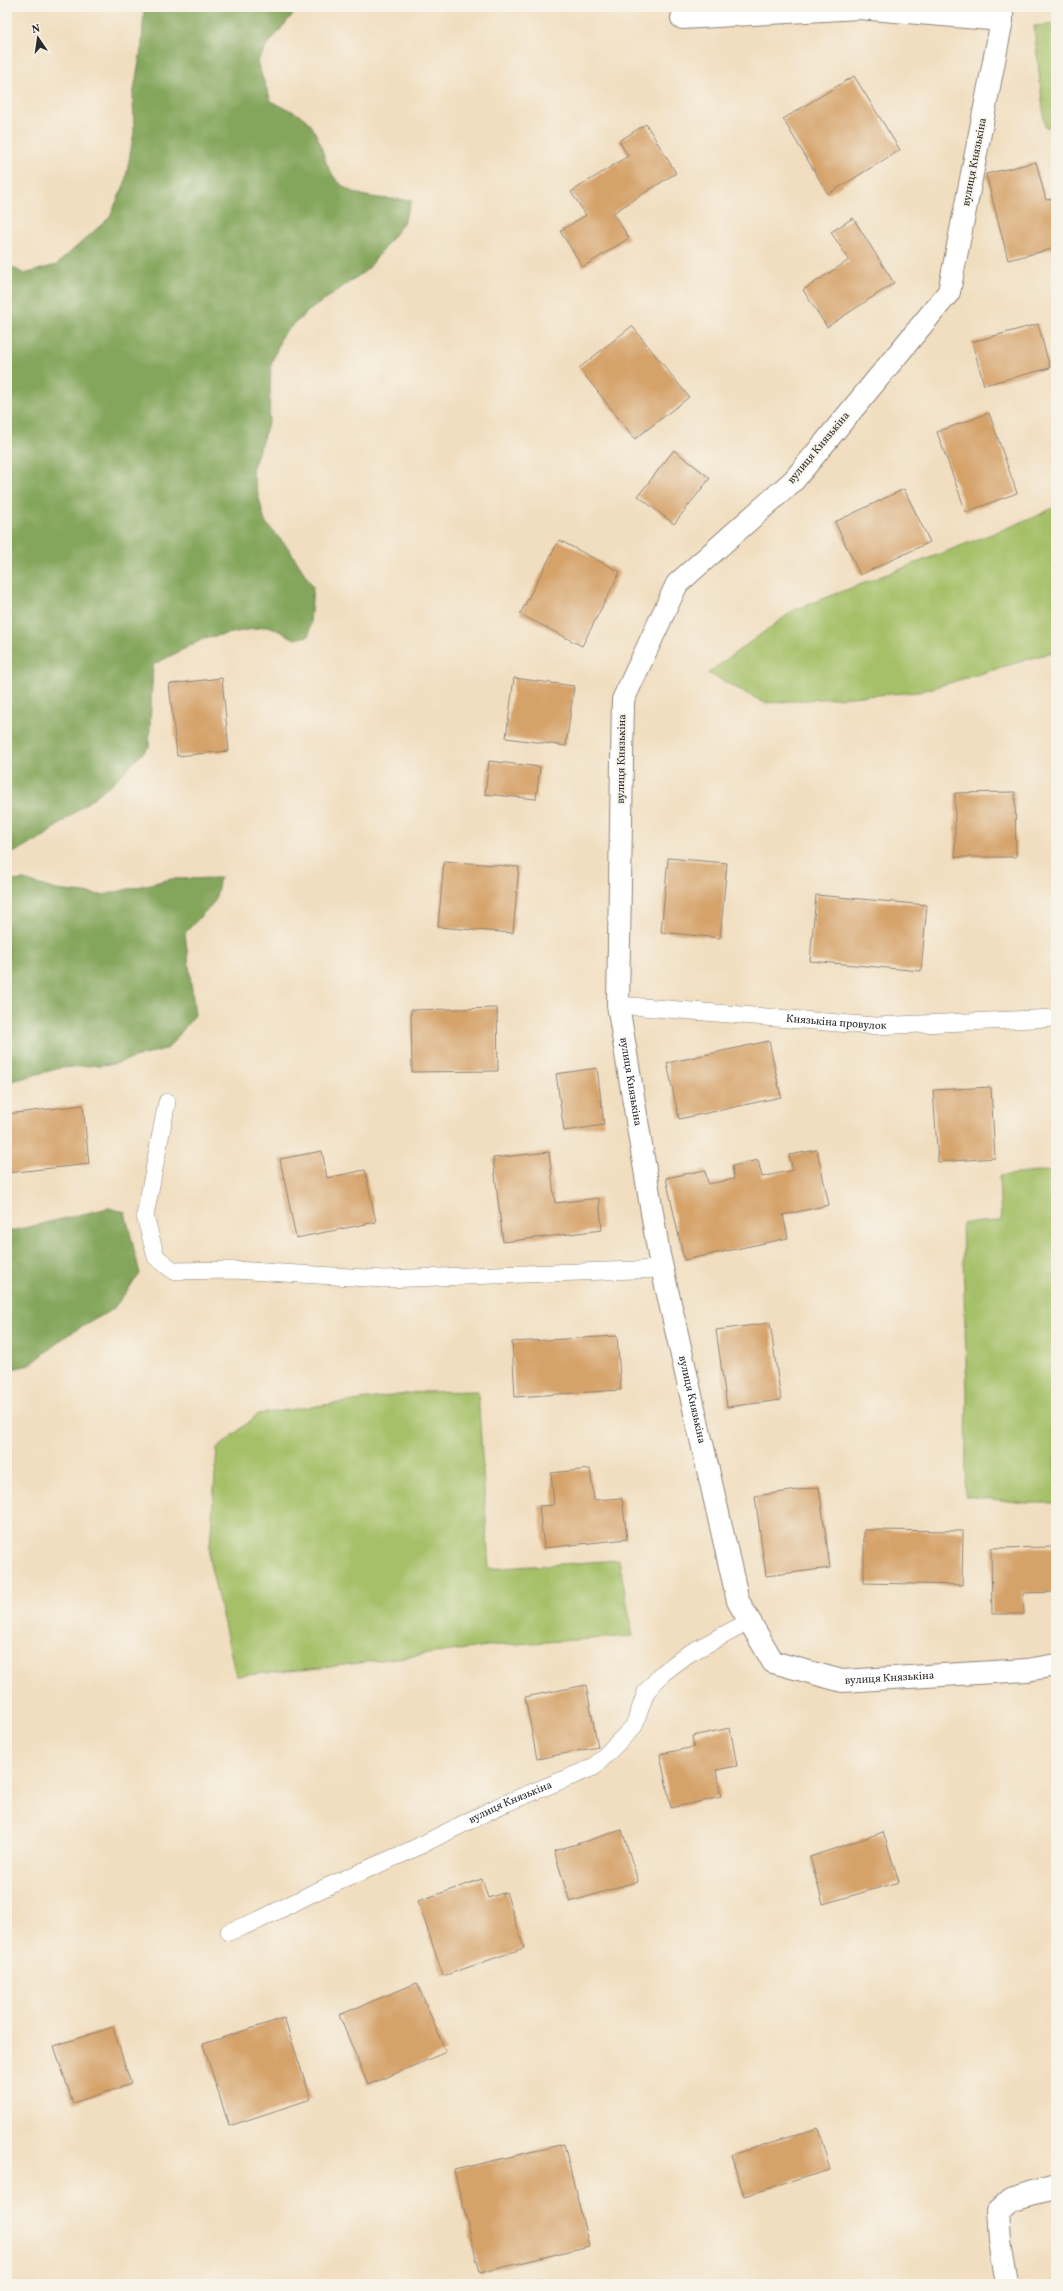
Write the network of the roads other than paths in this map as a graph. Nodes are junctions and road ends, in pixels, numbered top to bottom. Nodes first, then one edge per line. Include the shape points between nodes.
1 (1002, 13) edge
2 (682, 18) dead end
3 (618, 1006) junction
4 (1056, 1018) edge
5 (167, 1102) dead end
6 (662, 1269) junction
7 (750, 1621) junction
8 (1056, 1665) edge
9 (229, 1932) dead end
10 (1056, 2186) edge
11 (1007, 2284) edge

1 - 2 street via 859,8
1 - 3 street, вулиця Князькіна via 949,292 794,480 677,584 623,700
3 - 4 lane, Князькіна провулок via 875,1026
3 - 6 street, вулиця Князькіна
5 - 6 lane via 145,1216 156,1257 174,1271 234,1270 384,1279
6 - 7 street, вулиця Князькіна via 738,1601
7 - 8 street, вулиця Князькіна via 773,1662 842,1681 1027,1670
7 - 9 lane, вулиця Князькіна via 688,1654 663,1673 646,1692 634,1726 594,1767 499,1806 408,1851
10 - 11 street via 1010,2200 998,2211

